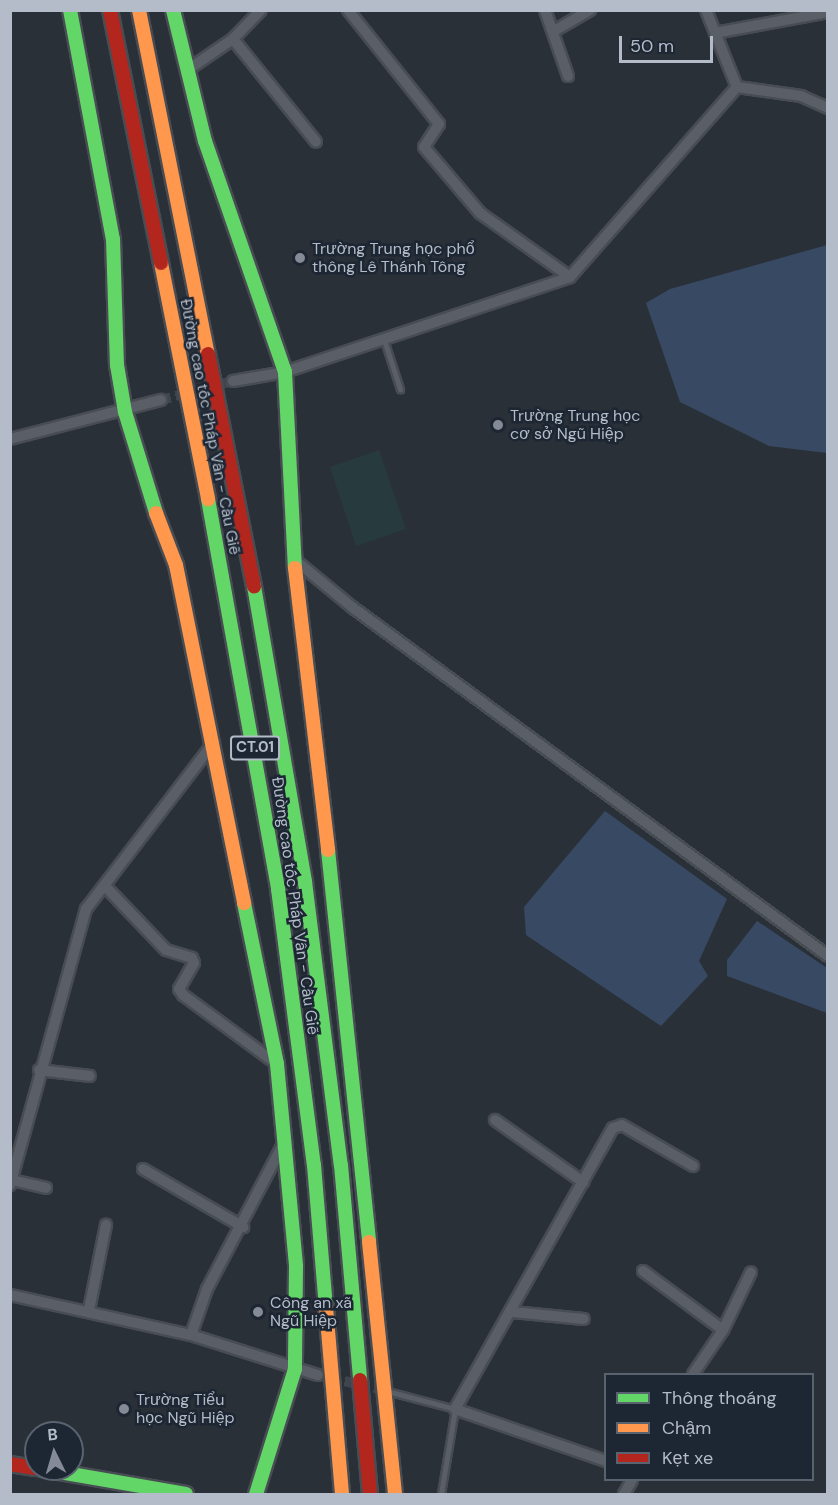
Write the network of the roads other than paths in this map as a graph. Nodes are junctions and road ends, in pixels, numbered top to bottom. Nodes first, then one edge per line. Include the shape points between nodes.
1 (70, 10) edge
2 (110, 10) edge
3 (139, 10) edge
4 (173, 10) edge
5 (261, 10) edge
6 (348, 10) edge
7 (545, 10) edge
8 (590, 10) edge
9 (706, 10) edge
10 (828, 12) edge
11 (554, 31) junction
12 (715, 33) junction
13 (233, 39) junction
14 (186, 71) junction
15 (568, 76) dead end
16 (737, 87) junction
17 (828, 108) edge
18 (316, 142) dead end
19 (570, 277) junction
20 (384, 340) junction
21 (285, 372) junction
22 (233, 381) tunnel mouth
23 (400, 389) dead end
24 (162, 400) tunnel mouth
25 (125, 412) junction
26 (10, 439) edge
27 (295, 560) junction
28 (214, 742) junction
29 (105, 886) junction
30 (828, 956) edge
31 (277, 1065) junction
32 (39, 1070) junction
33 (90, 1076) dead end
34 (495, 1120) dead end
35 (281, 1148) junction
36 (693, 1166) dead end
37 (143, 1169) dead end
38 (11, 1182) edge
39 (583, 1182) junction
40 (46, 1188) dead end
41 (106, 1225) dead end
42 (243, 1227) junction
43 (642, 1271) dead end
44 (751, 1272) dead end
45 (10, 1295) edge
46 (89, 1310) junction
47 (513, 1312) junction
48 (584, 1319) dead end
49 (723, 1330) junction
50 (191, 1335) junction
51 (295, 1369) junction
52 (694, 1373) edge
53 (318, 1375) tunnel mouth
54 (384, 1390) junction
55 (455, 1409) junction
56 (604, 1460) edge
57 (84, 1476) edge
58 (186, 1494) edge
59 (256, 1494) edge
60 (342, 1494) edge
61 (370, 1494) edge
62 (395, 1494) edge
63 (441, 1494) edge

1 - 25 main road via 113,239 117,365
2 - 60 main road, Đường cao tốc Pháp Vân - Cầu Giẽ / CT.01 via 241,665 278,889 314,1165
3 - 61 main road, Đường cao tốc Pháp Vân - Cầu Giẽ / CT.01 via 269,659 305,882 341,1165
4 - 14 main road
5 - 13 street
6 - 19 street via 439,124 424,147 480,213
7 - 11 street
8 - 11 street
9 - 12 street
10 - 12 street
11 - 15 street
12 - 16 street
13 - 14 street
13 - 18 street
14 - 21 main road
16 - 17 street via 801,96
16 - 19 street
19 - 20 street
20 - 21 street
20 - 23 lane
21 - 22 street
21 - 27 main road
24 - 25 street
25 - 26 street
25 - 28 main road via 140,473 176,564
27 - 30 street via 352,608
27 - 54 main road
28 - 29 street
28 - 31 main road
29 - 31 street via 166,950 192,958 194,963 179,989 183,995
29 - 32 street via 86,909
31 - 35 main road
32 - 33 street
32 - 38 street
34 - 39 street
35 - 42 street
35 - 51 main road via 296,1266
36 - 39 street via 622,1125 613,1128
37 - 42 street
38 - 40 street
39 - 47 street
41 - 46 street
42 - 50 street via 213,1278
43 - 49 street
44 - 49 street
45 - 46 street via 37,1305
46 - 50 street
47 - 48 street
47 - 55 street
49 - 52 street
50 - 51 street
51 - 53 street
51 - 59 main road
54 - 55 lane
54 - 62 main road
55 - 56 street
55 - 63 lane
57 - 58 main road

